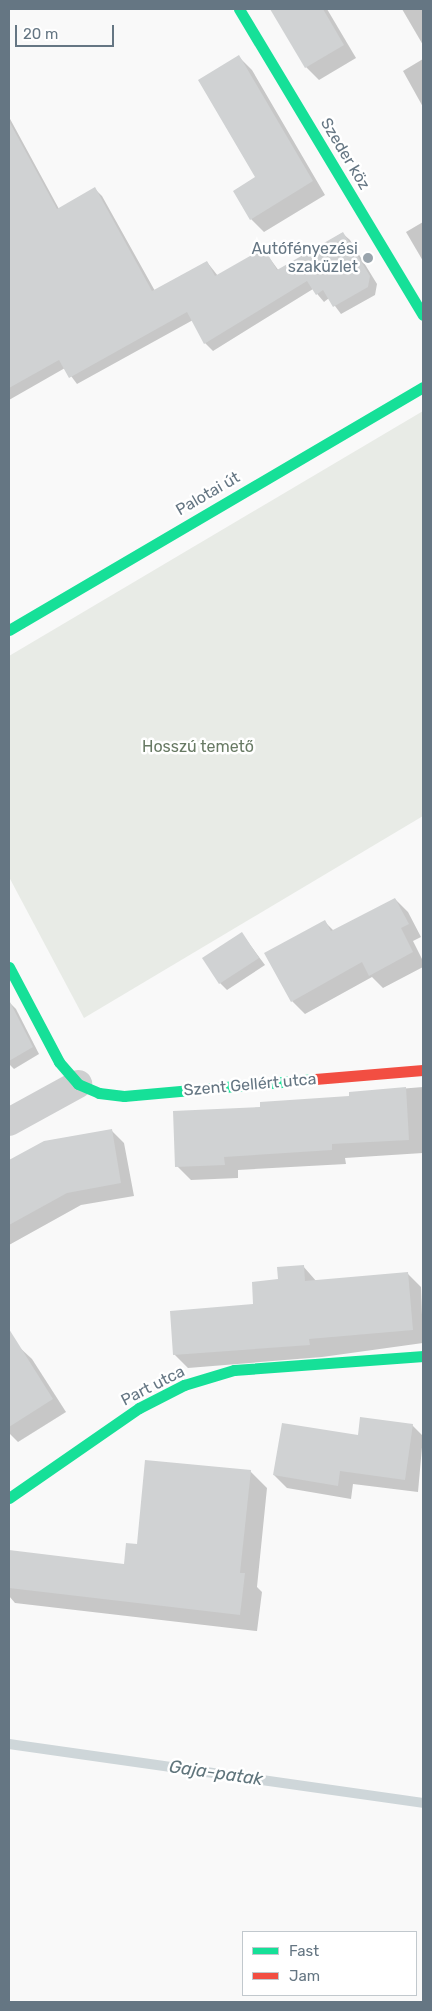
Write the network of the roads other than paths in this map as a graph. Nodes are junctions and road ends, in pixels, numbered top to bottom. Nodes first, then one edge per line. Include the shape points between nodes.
1 (239, 9) edge
2 (423, 315) edge
3 (423, 388) edge
4 (9, 630) edge
5 (9, 967) edge
6 (423, 1070) edge
7 (78, 1084) junction
8 (9, 1122) edge
9 (423, 1356) edge
10 (9, 1498) edge

1 - 2 street, Szeder köz
3 - 4 street, Palotai út
5 - 7 street, Szent Gellért utca via 59,1062
6 - 7 street, Szent Gellért utca via 124,1096 99,1093
7 - 8 street
9 - 10 street, Part utca via 234,1370 184,1385 139,1408

